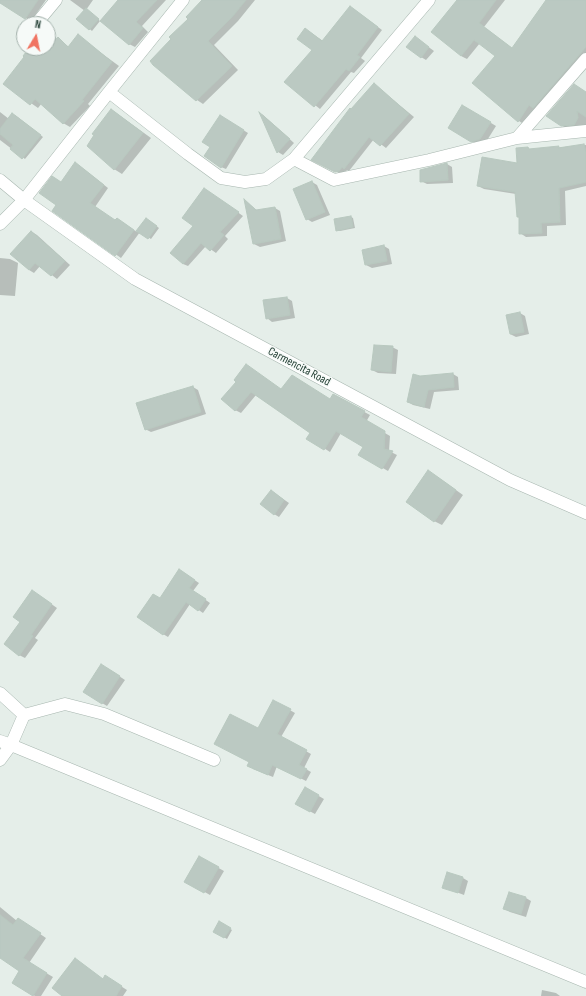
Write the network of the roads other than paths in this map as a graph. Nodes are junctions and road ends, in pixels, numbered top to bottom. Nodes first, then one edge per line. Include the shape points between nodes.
1 (56, 0) edge
2 (183, 0) edge
3 (429, 0) edge
4 (43, 16) edge
5 (586, 59) edge
6 (108, 92) junction
7 (586, 131) edge
8 (517, 138) junction
9 (294, 159) junction
10 (0, 180) edge
11 (24, 200) junction
12 (0, 224) edge
13 (586, 513) edge
14 (0, 693) edge
15 (24, 715) junction
16 (6, 743) edge
17 (0, 760) edge
18 (214, 760) dead end
19 (586, 982) edge

1 - 4 street
2 - 6 street
3 - 9 street
5 - 8 street
6 - 9 street via 221,178 245,182 266,179
6 - 11 street
7 - 8 street
8 - 9 street via 334,180
10 - 11 street, Carmencita Road
11 - 12 street
11 - 13 street, Carmencita Road via 135,279 510,480
14 - 15 street
15 - 16 street
15 - 18 street via 65,704 104,714
16 - 17 street
16 - 19 street

